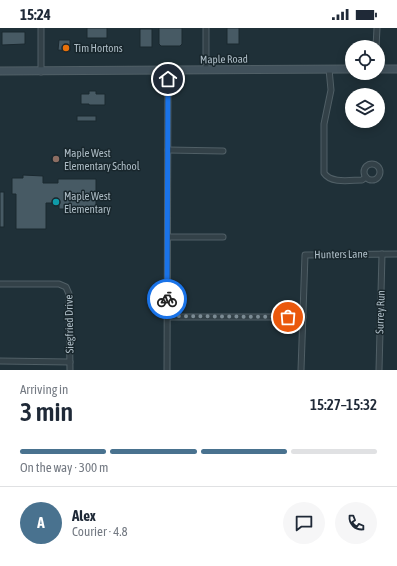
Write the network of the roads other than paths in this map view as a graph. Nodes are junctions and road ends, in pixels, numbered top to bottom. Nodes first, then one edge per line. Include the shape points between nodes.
1 (41, 28) edge
2 (206, 28) edge
3 (377, 28) edge
4 (376, 40) edge
5 (329, 69) junction
6 (345, 69) edge
7 (385, 69) edge
8 (397, 69) edge
9 (206, 70) junction
10 (0, 71) edge
11 (168, 71) junction
12 (41, 72) junction
13 (168, 150) junction
14 (223, 150) dead end
15 (366, 177) dead end
16 (168, 237) junction
17 (223, 237) dead end
18 (382, 254) junction
19 (397, 254) edge
20 (0, 284) edge
21 (167, 316) junction
22 (303, 317) junction
23 (0, 361) edge
24 (70, 362) junction
25 (70, 370) edge
26 (167, 370) edge
27 (301, 370) edge
28 (378, 370) edge

1 - 12 street
2 - 9 street
3 - 4 street
5 - 6 main road, Maple Road
5 - 9 main road, Maple Road
5 - 15 street via 331,90 324,124 324,173 332,180 362,180
7 - 8 main road
9 - 11 main road, Maple Road
10 - 12 main road, Maple Road
11 - 12 main road, Maple Road
11 - 13 street
13 - 14 street
13 - 16 street
16 - 17 street
16 - 21 street
18 - 19 street, Hunters Lane
18 - 22 street, Hunters Lane via 304,255
18 - 28 street, Surrey Run
20 - 24 street, Siegfried Drive via 59,284 66,287 69,294
21 - 22 street
21 - 26 street
22 - 27 street, Hunters Lane
23 - 24 street
24 - 25 street, Siegfried Drive

